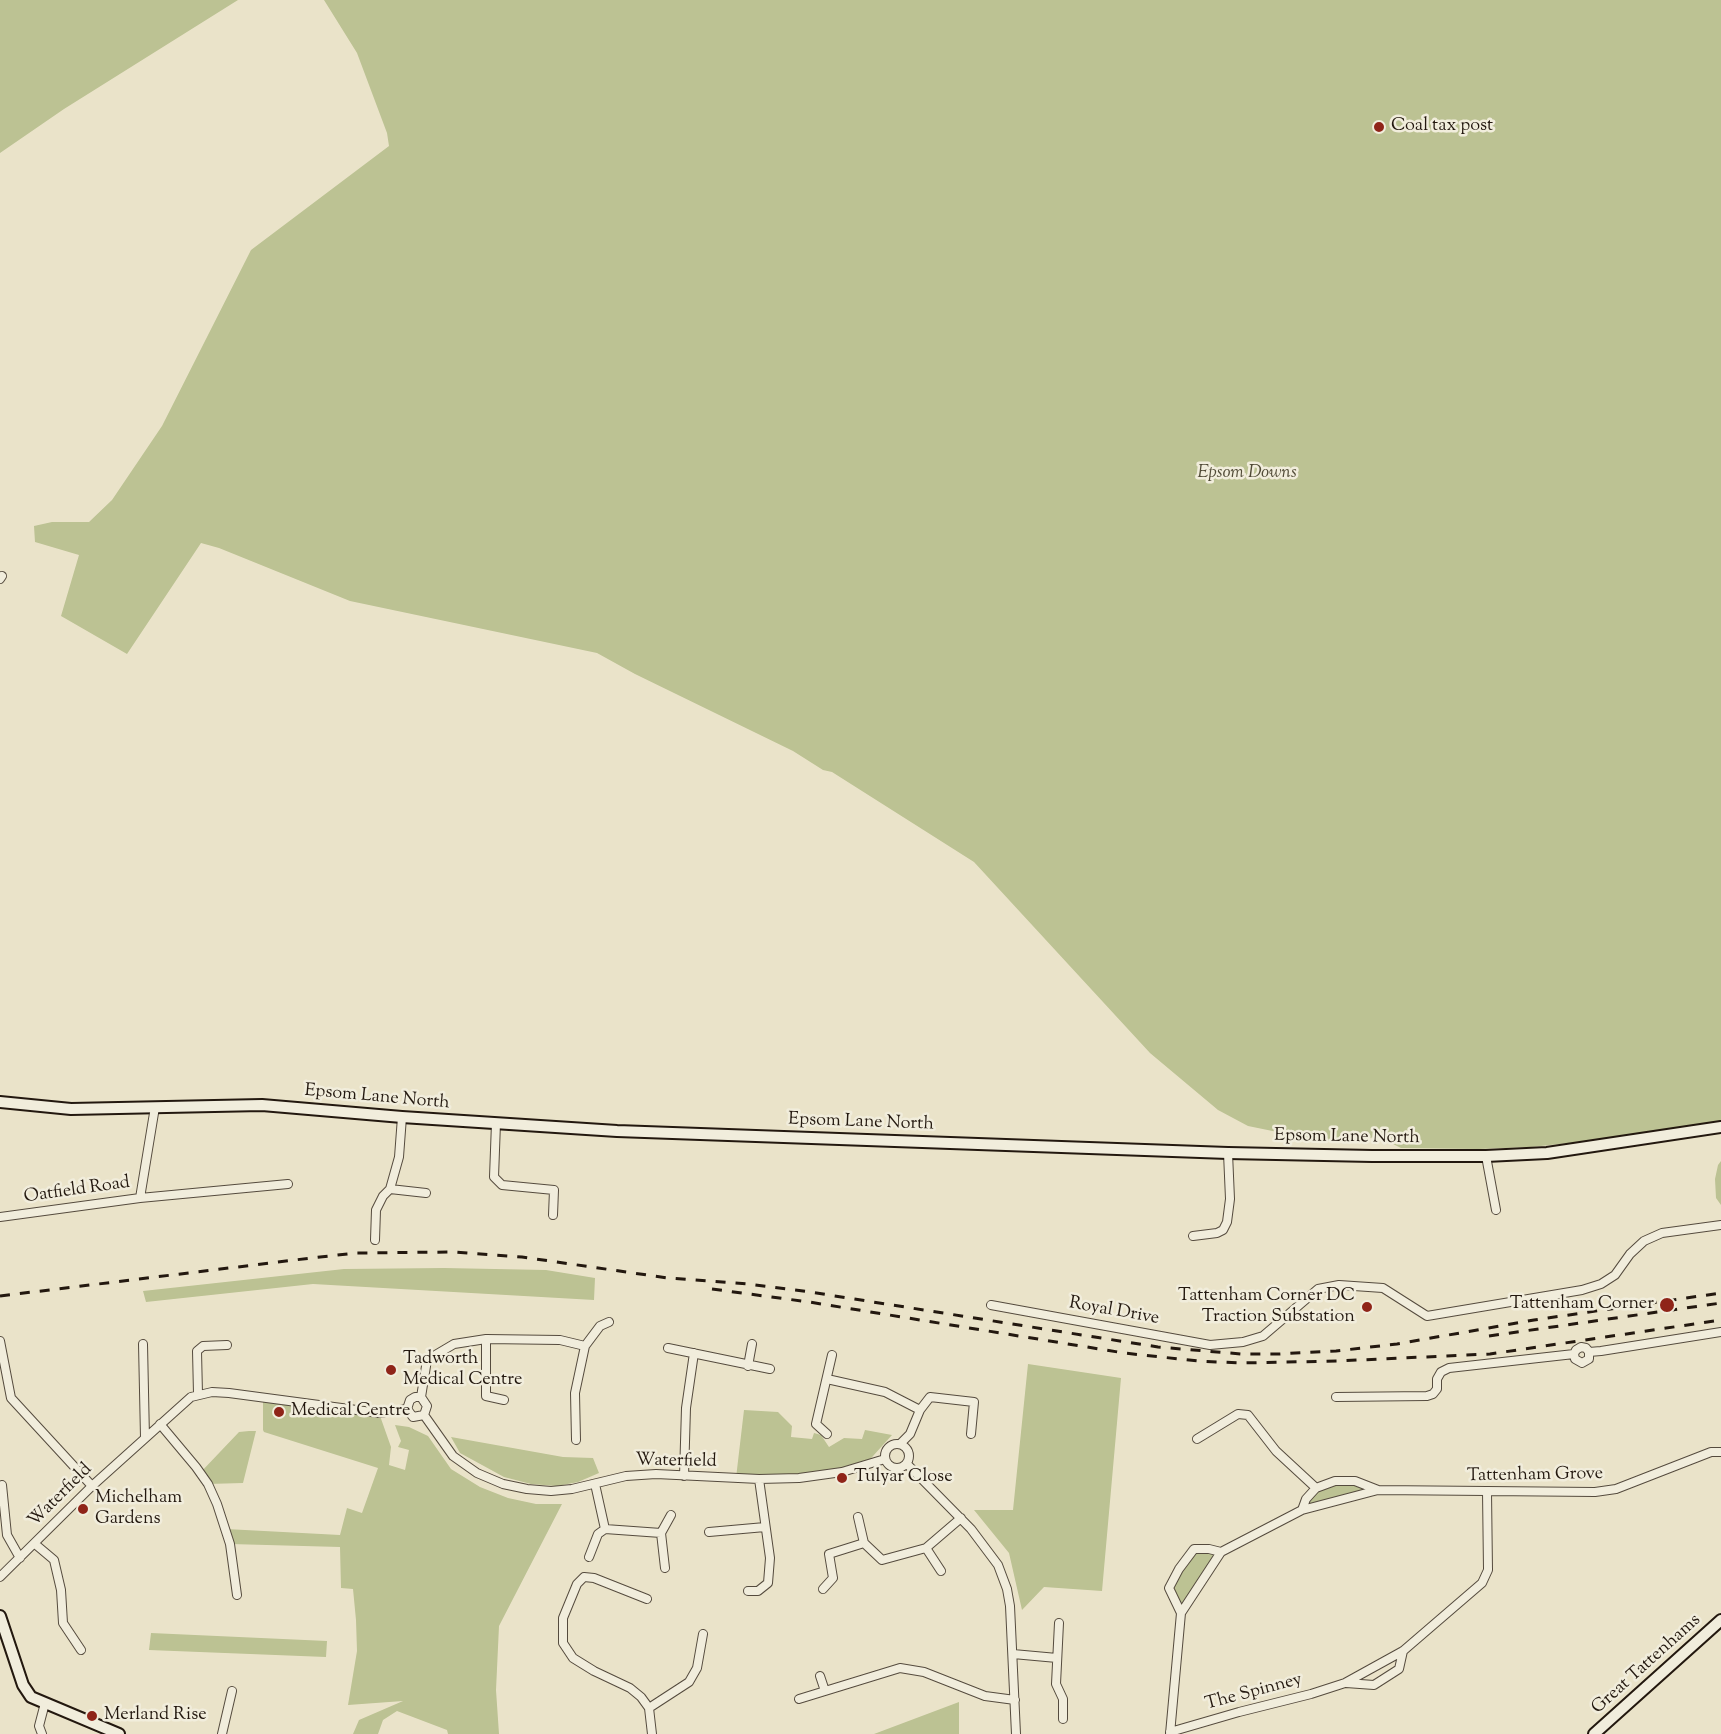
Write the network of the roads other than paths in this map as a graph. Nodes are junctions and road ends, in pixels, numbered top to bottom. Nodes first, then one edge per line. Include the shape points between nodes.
1 (0, 1102) edge
2 (154, 1107) junction
3 (402, 1117) junction
4 (496, 1123) junction
5 (1721, 1127) edge
6 (1228, 1153) junction
7 (1486, 1156) junction
8 (288, 1184) dead end
9 (390, 1189) junction
10 (426, 1193) dead end
11 (140, 1198) junction
12 (1496, 1210) dead end
13 (553, 1215) dead end
14 (0, 1217) edge
15 (1721, 1225) edge
16 (1193, 1236) dead end
17 (375, 1240) dead end
18 (991, 1305) dead end
19 (609, 1322) dead end
20 (1721, 1332) edge
21 (486, 1340) junction
22 (0, 1341) edge
23 (143, 1344) dead end
24 (752, 1344) dead end
25 (227, 1345) dead end
26 (585, 1346) junction
27 (668, 1348) dead end
28 (694, 1353) junction
29 (832, 1355) dead end
30 (748, 1366) junction
31 (770, 1369) dead end
32 (827, 1379) junction
33 (198, 1394) junction
34 (421, 1397) junction
35 (1336, 1397) dead end
36 (504, 1400) dead end
37 (407, 1409) junction
38 (920, 1410) junction
39 (424, 1415) junction
40 (160, 1424) junction
41 (826, 1434) dead end
42 (971, 1434) dead end
43 (145, 1438) junction
44 (1197, 1439) dead end
45 (576, 1440) dead end
46 (900, 1444) junction
47 (1721, 1452) edge
48 (885, 1459) junction
49 (907, 1464) junction
50 (684, 1476) junction
51 (759, 1479) junction
52 (595, 1484) junction
53 (2, 1485) dead end
54 (92, 1486) junction
55 (1316, 1488) junction
56 (1378, 1490) junction
57 (1487, 1492) junction
58 (1302, 1510) junction
59 (671, 1515) dead end
60 (858, 1517) dead end
61 (961, 1518) junction
62 (765, 1527) junction
63 (605, 1530) junction
64 (709, 1532) dead end
65 (661, 1533) junction
66 (864, 1542) junction
67 (35, 1544) junction
68 (926, 1548) junction
69 (1221, 1552) junction
70 (590, 1557) dead end
71 (20, 1558) junction
72 (665, 1568) dead end
73 (941, 1571) dead end
74 (0, 1577) edge
75 (823, 1589) dead end
76 (747, 1591) dead end
77 (237, 1595) dead end
78 (647, 1599) dead end
79 (1181, 1613) junction
80 (1, 1620) edge
81 (1721, 1620) edge
82 (1059, 1623) dead end
83 (703, 1634) dead end
84 (81, 1650) dead end
85 (1403, 1651) junction
86 (1013, 1654) junction
87 (1057, 1659) junction
88 (820, 1676) dead end
89 (1345, 1683) junction
90 (232, 1691) dead end
91 (825, 1691) junction
92 (799, 1700) dead end
93 (1015, 1700) junction
94 (45, 1704) junction
95 (649, 1708) junction
96 (1063, 1719) dead end
97 (1170, 1733) edge
98 (42, 1734) edge
99 (119, 1734) edge
100 (222, 1734) edge
101 (652, 1734) edge
102 (1016, 1734) edge
103 (1594, 1734) edge

1 - 2 main road, Epsom Lane North via 71,1109
2 - 3 main road, Epsom Lane North via 262,1105
2 - 11 street, Oatfield Road
3 - 4 main road, Epsom Lane North
3 - 9 street via 399,1157
4 - 6 main road, Epsom Lane North
4 - 13 street via 494,1177 502,1185 554,1190
5 - 7 main road, Epsom Lane North via 1567,1151
6 - 7 main road, Epsom Lane North
6 - 16 street via 1227,1222 1217,1233
7 - 12 street
8 - 11 street
9 - 10 street
9 - 17 street via 376,1210
11 - 14 street, Oatfield Road
15 - 18 street, Royal Drive via 1662,1233 1644,1241 1615,1275 1582,1290 1426,1316 1383,1288 1339,1285 1318,1289 1263,1336 1243,1342 1210,1345
19 - 26 street via 600,1326
20 - 35 street via 1589,1352 1582,1363 1574,1354 1449,1368 1441,1372 1437,1389 1427,1396
21 - 26 street via 560,1340
21 - 34 street via 454,1344 427,1360
21 - 36 street via 486,1396
22 - 54 street via 11,1398
23 - 43 street
24 - 30 street
25 - 33 street via 203,1346 197,1351
26 - 45 street via 575,1394
27 - 28 street
28 - 30 street
28 - 50 street via 686,1408
29 - 32 street
30 - 31 street
32 - 38 street via 885,1392
32 - 41 street via 816,1424
33 - 37 street via 229,1393 380,1413
33 - 40 street, Waterfield
34 - 37 street via 410,1400
34 - 39 street via 427,1406
37 - 39 street via 413,1417
38 - 42 street via 930,1396 974,1402
38 - 46 street via 910,1434
39 - 52 street, Waterfield via 453,1456 477,1473 503,1484 550,1491
40 - 43 street, Waterfield
40 - 77 street via 208,1484 230,1544
43 - 54 street, Waterfield
44 - 55 street via 1238,1414 1248,1415 1276,1451
46 - 48 street via 886,1450
46 - 49 street via 909,1452
47 - 57 street, Tattenham Grove via 1711,1452 1616,1489
48 - 49 street via 896,1468
48 - 51 street, Waterfield via 842,1472
49 - 61 street
50 - 51 street, Waterfield
50 - 52 street, Waterfield via 626,1476
51 - 62 street
52 - 63 street
53 - 71 street via 7,1535
54 - 67 street, Waterfield
55 - 56 street, Tattenham Grove via 1335,1481 1355,1481
55 - 58 street
56 - 57 street, Tattenham Grove
56 - 58 street, Tattenham Grove
57 - 85 street, The Spinney via 1488,1570 1482,1583
58 - 69 street, Tattenham Grove
59 - 65 street
60 - 66 street
61 - 68 street
61 - 86 street via 998,1565 1008,1589
62 - 64 street
62 - 76 street via 770,1558 768,1583 758,1591
63 - 65 street
63 - 70 street via 598,1534
65 - 72 street
66 - 68 street via 882,1560
66 - 75 street via 829,1554 833,1578
67 - 71 street, Waterfield
67 - 84 street via 54,1560 63,1623
68 - 73 street
69 - 79 street, Tattenham Grove
69 - 79 street, Tattenham Grove via 1194,1549 1179,1569 1169,1588
71 - 74 street, Waterfield
78 - 95 street via 584,1577 563,1618 563,1643 573,1658 630,1688
79 - 97 street, Tattenham Grove
80 - 94 main road via 23,1684 31,1697
81 - 103 main road, Great Tattenhams
82 - 87 street
83 - 95 street via 697,1668 689,1682
85 - 89 street, The Spinney
85 - 89 street, The Spinney via 1400,1669 1374,1685
86 - 87 street
86 - 93 street
87 - 96 street via 1056,1684 1063,1698
88 - 91 street
89 - 97 street, The Spinney
90 - 100 street
91 - 92 street
91 - 93 street via 900,1668 924,1672 986,1696
93 - 102 street
94 - 98 street via 39,1726
94 - 99 main road
95 - 101 street

